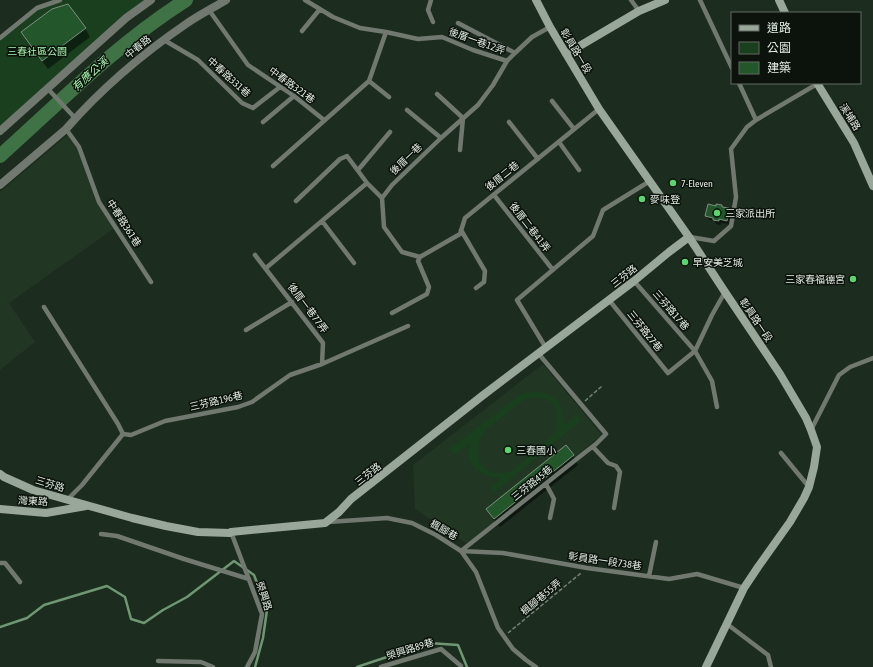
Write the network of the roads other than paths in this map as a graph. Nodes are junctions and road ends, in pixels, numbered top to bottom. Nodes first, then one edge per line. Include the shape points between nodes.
1 (60, 0) edge
2 (151, 0) edge
3 (226, 0) edge
4 (307, 0) edge
5 (431, 0) edge
6 (536, 0) edge
7 (631, 0) edge
8 (665, 0) edge
9 (700, 0) edge
10 (779, 0) edge
11 (320, 9) junction
12 (209, 10) junction
13 (639, 11) junction
14 (785, 12) edge
15 (433, 22) dead end
16 (458, 23) dead end
17 (550, 27) junction
18 (302, 31) dead end
19 (386, 32) junction
20 (0, 38) edge
21 (164, 40) junction
22 (515, 53) junction
23 (566, 54) junction
24 (507, 61) junction
25 (731, 66) edge
26 (369, 80) junction
27 (739, 84) edge
28 (815, 84) edge
29 (818, 84) edge
30 (280, 86) junction
31 (48, 88) junction
32 (437, 94) dead end
33 (294, 96) junction
34 (389, 97) dead end
35 (552, 101) dead end
36 (600, 109) junction
37 (407, 110) dead end
38 (75, 118) junction
39 (463, 118) junction
40 (324, 120) junction
41 (756, 120) junction
42 (263, 122) dead end
43 (509, 122) dead end
44 (66, 129) junction
45 (574, 129) junction
46 (0, 131) edge
47 (390, 132) dead end
48 (441, 138) junction
49 (559, 142) junction
50 (460, 150) dead end
51 (538, 159) junction
52 (273, 166) dead end
53 (358, 170) junction
54 (579, 170) dead end
55 (650, 181) junction
56 (367, 183) junction
57 (872, 183) edge
58 (0, 185) edge
59 (494, 195) junction
60 (382, 198) junction
61 (296, 201) dead end
62 (322, 221) junction
63 (461, 230) junction
64 (689, 237) junction
65 (255, 255) dead end
66 (420, 257) junction
67 (354, 263) dead end
68 (266, 268) junction
69 (553, 270) junction
70 (634, 281) junction
71 (151, 282) dead end
72 (476, 288) dead end
73 (725, 292) junction
74 (609, 300) junction
75 (292, 302) junction
76 (44, 307) dead end
77 (392, 313) dead end
78 (408, 326) dead end
79 (246, 330) dead end
80 (546, 348) junction
81 (695, 351) junction
82 (538, 354) junction
83 (873, 358) edge
84 (322, 364) junction
85 (717, 407) dead end
86 (811, 430) junction
87 (123, 434) junction
88 (593, 447) junction
89 (781, 453) dead end
90 (0, 474) edge
91 (546, 484) junction
92 (809, 487) junction
93 (67, 500) junction
94 (88, 506) junction
95 (614, 508) dead end
96 (0, 509) edge
97 (550, 518) dead end
98 (325, 523) junction
99 (231, 532) junction
100 (101, 534) dead end
101 (656, 542) dead end
102 (461, 551) junction
103 (0, 563) edge
104 (649, 576) junction
105 (249, 579) junction
106 (20, 582) dead end
107 (744, 588) junction
108 (727, 624) junction
109 (158, 661) dead end
110 (214, 667) edge
111 (247, 667) edge
112 (381, 667) edge
113 (461, 667) edge
114 (536, 667) edge
115 (706, 667) edge
116 (771, 667) edge

1 - 20 lane via 37,8
2 - 31 street via 126,18
3 - 12 street, 中春路
4 - 11 lane, 後厝一巷12弄
5 - 15 lane via 428,10
6 - 17 street, 彰員路一段
7 - 13 lane
8 - 13 street
9 - 25 lane
10 - 14 street
11 - 18 lane
11 - 19 lane, 後厝一巷12弄 via 360,28
12 - 21 street, 中春路
12 - 30 lane, 中春路321巷 via 248,64
13 - 23 street
16 - 22 lane
17 - 22 lane, 後厝一巷 via 532,37
17 - 23 street, 彰員路一段
19 - 24 lane, 後厝一巷12弄 via 418,39 442,37
19 - 26 lane
21 - 30 lane, 中春路331巷 via 198,60 242,103 253,108
21 - 38 street, 中春路 via 110,83
22 - 24 lane, 後厝一巷
23 - 36 street, 彰員路一段
24 - 39 lane, 後厝一巷 via 478,105
26 - 34 lane
26 - 40 lane
27 - 41 lane
28 - 41 lane
29 - 57 street, 溪埔路 via 854,143
30 - 33 lane, 中春路321巷
31 - 38 lane
31 - 46 street
32 - 39 lane
33 - 40 lane, 中春路321巷
33 - 42 lane
35 - 45 lane
36 - 45 lane, 後厝二巷
36 - 55 street, 彰員路一段
37 - 48 lane
38 - 44 street, 中春路
39 - 48 lane, 後厝一巷
39 - 50 lane
40 - 52 lane
41 - 64 lane via 747,127 731,149 736,197 731,226 714,241
43 - 51 lane
44 - 58 street, 中春路
44 - 71 lane, 中春路361巷 via 79,147 99,202
45 - 49 lane, 後厝二巷
47 - 53 lane
48 - 60 lane, 後厝一巷
49 - 51 lane, 後厝二巷
49 - 54 lane
51 - 59 lane, 後厝二巷
53 - 56 lane
53 - 61 lane via 347,156 340,159
55 - 64 street, 彰員路一段
55 - 69 lane via 603,210 593,236
56 - 60 lane
56 - 62 lane
59 - 63 lane, 後厝二巷 via 465,218
59 - 69 lane, 後厝二巷41弄
60 - 66 lane via 384,227 402,252
62 - 67 lane
62 - 68 lane
63 - 66 lane, 後厝二巷 via 460,234
63 - 72 lane via 485,271 484,282
64 - 70 street, 三芬路
64 - 73 street, 彰員路一段
65 - 68 lane, 後厝一巷77弄
66 - 77 lane via 418,261 429,287 427,294
68 - 75 lane, 後厝一巷77弄
69 - 80 lane via 517,300
70 - 74 street, 三芬路
70 - 81 lane, 三芬路17巷
73 - 81 lane
73 - 86 street, 彰員路一段 via 780,374
74 - 80 street, 三芬路
74 - 81 lane, 三芬路27巷 via 668,373
75 - 79 lane
75 - 84 lane, 後厝一巷77弄 via 323,343
76 - 87 lane
78 - 84 lane, 三芬路196巷
80 - 82 street, 三芬路
81 - 85 lane, 三芬路17巷 via 712,381
82 - 88 lane, 三芬路45巷 via 606,434
82 - 98 street, 三芬路 via 356,495
83 - 86 lane via 850,367 839,375
84 - 87 lane, 三芬路196巷 via 290,375 252,402 238,407 165,422 131,435
86 - 92 street, 彰員路一段 via 817,447
87 - 93 lane
88 - 91 lane, 三芬路45巷
88 - 95 lane via 620,472
89 - 92 lane
90 - 93 street, 三芬路 via 33,490
91 - 97 lane via 554,499
91 - 102 lane, 三芬路45巷
92 - 107 street, 彰員路一段 via 790,522
93 - 94 street, 三芬路
94 - 96 street, 灣東路 via 46,513
94 - 99 street, 三芬路 via 198,532
98 - 99 street, 三芬路
98 - 102 lane, 楓腳巷 via 387,518 412,523
99 - 105 lane, 榮興路
100 - 105 lane via 116,536
101 - 104 lane
102 - 104 lane, 彰員路一段738巷 via 503,553
102 - 114 lane, 楓腳巷 via 476,572 498,628 513,650
103 - 106 lane via 5,563
104 - 107 lane, 彰員路一段738巷 via 669,579 697,574
105 - 111 lane, 榮興路 via 262,614 255,652
107 - 108 street, 彰員路一段
108 - 115 street, 彰員路一段
108 - 116 lane via 768,655
109 - 110 lane via 200,662
112 - 113 lane, 榮興路89巷 via 440,649

